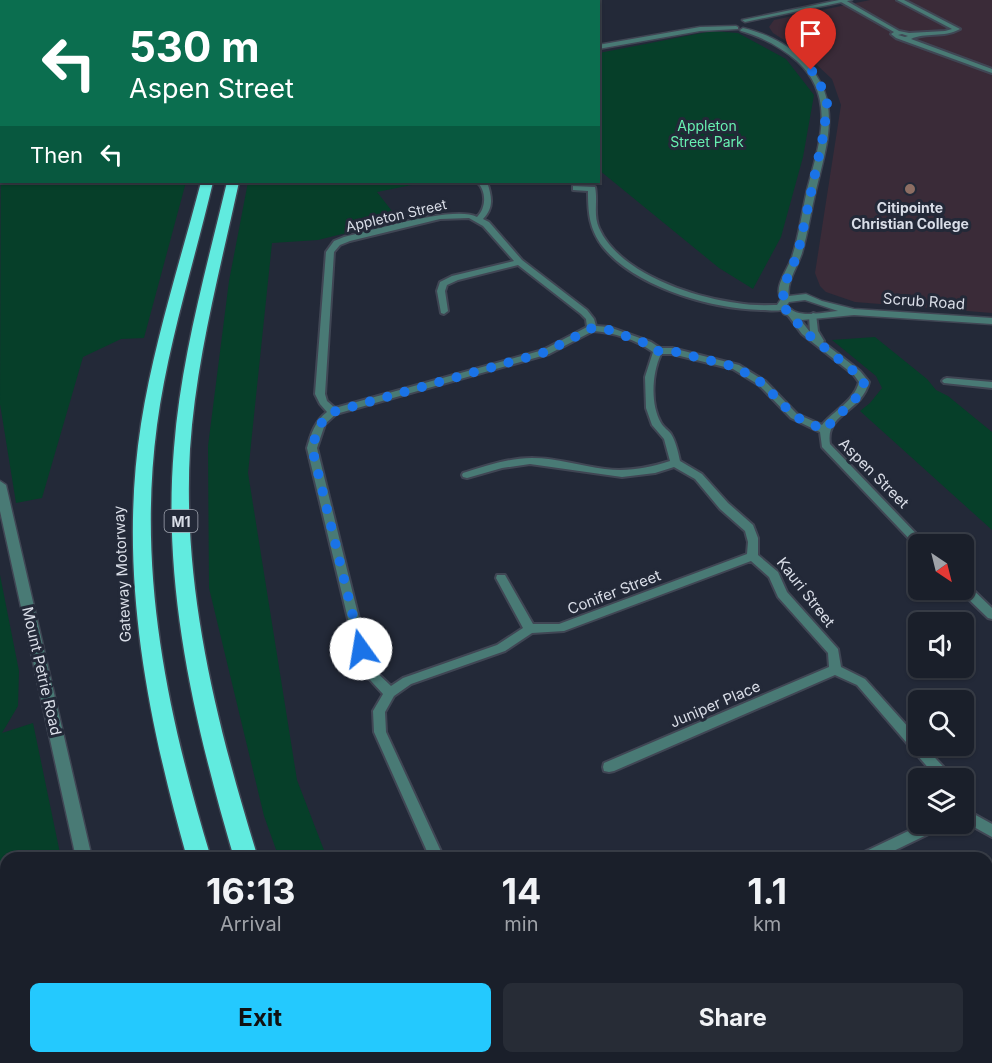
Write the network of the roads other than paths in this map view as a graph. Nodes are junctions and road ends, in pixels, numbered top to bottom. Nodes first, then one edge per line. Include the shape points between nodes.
1 (900, 0) edge
2 (846, 1) edge
3 (769, 16) junction
4 (745, 20) junction
5 (756, 26) junction
6 (737, 27) junction
7 (763, 35) junction
8 (908, 36) junction
9 (600, 47) edge
10 (992, 71) edge
11 (207, 183) edge
12 (233, 183) edge
13 (482, 183) edge
14 (576, 188) dead end
15 (479, 219) junction
16 (519, 262) junction
17 (797, 287) junction
18 (787, 307) junction
19 (444, 311) dead end
20 (817, 311) junction
21 (992, 321) edge
22 (592, 328) junction
23 (822, 344) junction
24 (658, 351) junction
25 (947, 381) dead end
26 (992, 385) edge
27 (333, 412) junction
28 (824, 430) junction
29 (675, 463) junction
30 (467, 475) dead end
31 (0, 485) edge
32 (912, 534) edge
33 (752, 556) junction
34 (501, 578) dead end
35 (974, 598) edge
36 (992, 615) edge
37 (530, 629) junction
38 (835, 670) junction
39 (390, 693) junction
40 (609, 767) dead end
41 (936, 768) edge
42 (974, 820) edge
43 (992, 831) edge
44 (915, 834) edge
45 (83, 852) edge
46 (197, 852) edge
47 (244, 852) edge
48 (434, 852) edge
49 (878, 852) edge

1 - 8 street via 957,29
2 - 3 street
2 - 8 street via 897,32 895,36
3 - 4 street
3 - 5 street
4 - 5 street
4 - 6 street
5 - 6 street
5 - 7 street
6 - 7 street
6 - 9 street
7 - 17 street via 804,62 818,78 827,103 798,253
8 - 10 street via 942,54
11 - 46 highway, Gateway Motorway via 153,405 141,502 143,603 151,668 177,785
12 - 47 highway, M1 via 186,409 180,507 185,590 196,666 215,753
13 - 15 street via 489,207
14 - 18 street via 595,189 592,215 596,230 608,248 646,276 702,299 735,306
15 - 16 street
15 - 27 street, Appleton Street via 440,217 347,239 332,247 320,394
16 - 19 street via 443,284
16 - 22 street via 584,312
17 - 18 street
17 - 18 street via 783,288
17 - 20 street
18 - 20 street, Scrub Road
18 - 23 street, Aspen Street via 805,332
20 - 21 street, Scrub Road
20 - 23 street, Aspen Street via 814,332
22 - 24 street via 606,329
22 - 27 street via 546,352
23 - 28 street, Aspen Street via 864,382 862,392
24 - 28 street via 736,367 762,383 794,416
24 - 29 street via 652,360 649,383 652,411 657,425 668,437
25 - 26 street
27 - 39 street via 323,418 312,448 366,669
28 - 32 street, Aspen Street via 823,438 830,452
29 - 30 street via 636,475 518,461
29 - 33 street via 705,481 722,504 750,529
31 - 45 street, Mount Petrie Road
33 - 37 street, Conifer Street via 560,628
33 - 38 street, Kauri Street via 774,575 782,594 834,652
34 - 37 street
35 - 36 street
37 - 39 street via 501,648 407,681
38 - 40 street, Juniper Place
38 - 41 street via 861,682
39 - 48 street via 379,711 380,732
42 - 43 street
44 - 49 street

